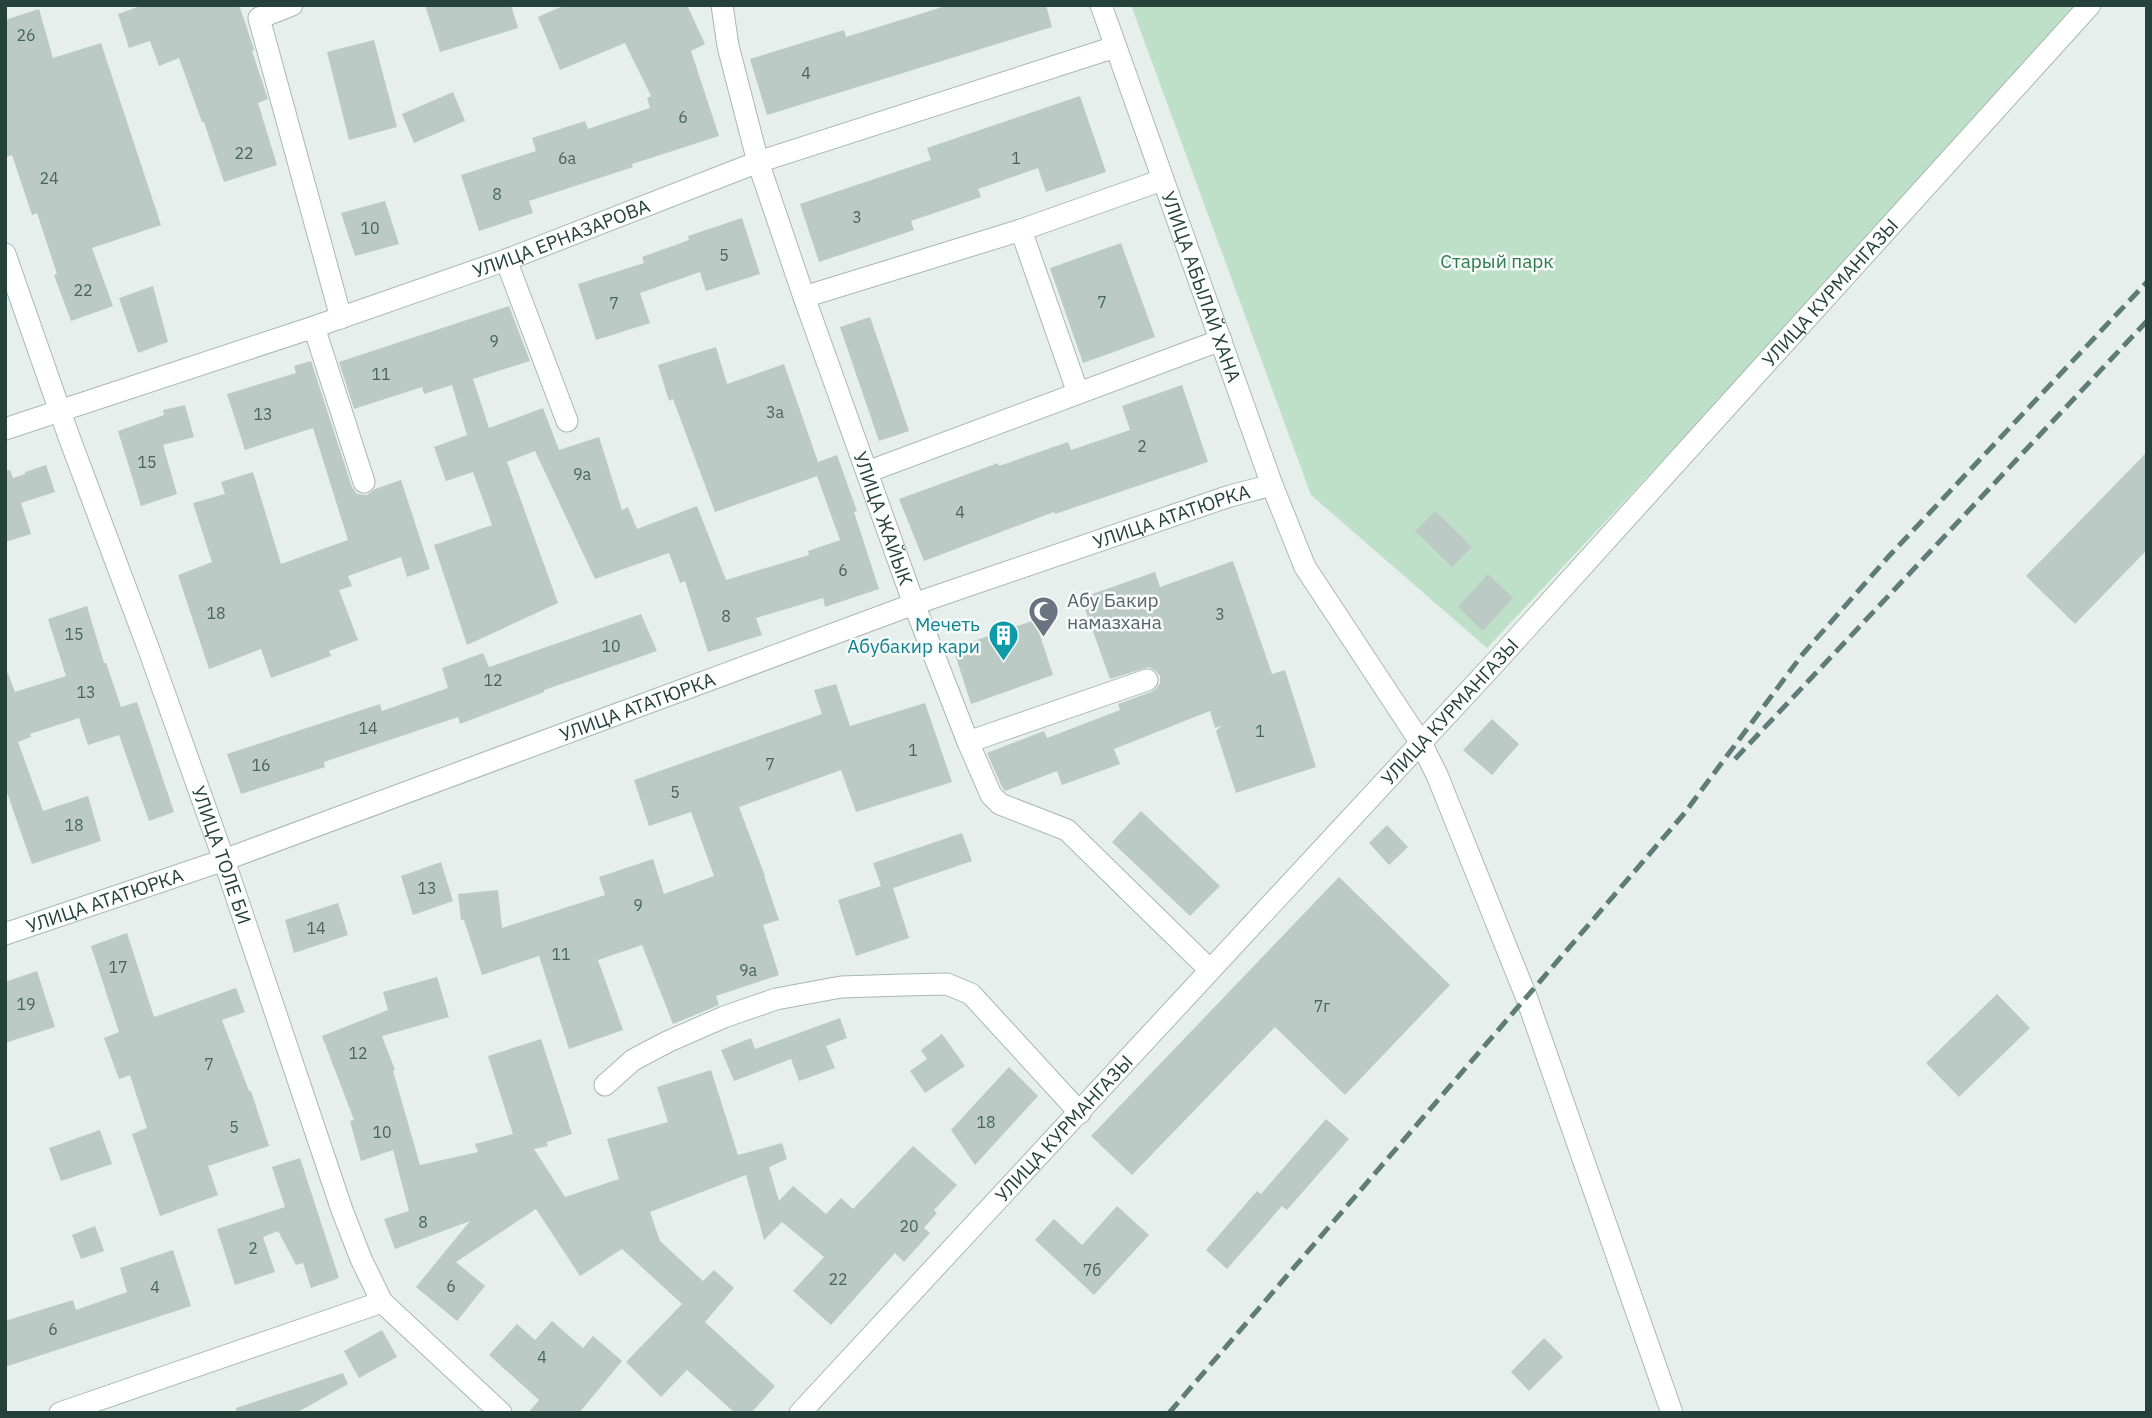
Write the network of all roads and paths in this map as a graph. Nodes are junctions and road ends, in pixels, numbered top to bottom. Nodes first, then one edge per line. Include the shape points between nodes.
1 (292, 5) edge
2 (722, 5) edge
3 (1101, 5) edge
4 (2090, 5) edge
5 (1115, 47) junction
6 (758, 162) junction
7 (1162, 180) junction
8 (1021, 230) junction
9 (5, 254) edge
10 (506, 260) junction
11 (804, 297) junction
12 (341, 318) junction
13 (314, 327) junction
14 (1221, 340) junction
15 (1079, 393) junction
16 (60, 410) junction
17 (566, 421) dead end
18 (5, 429) edge
19 (867, 472) junction
20 (364, 482) dead end
21 (1272, 485) junction
22 (914, 604) junction
23 (1147, 680) dead end
24 (968, 741) junction
25 (1421, 743) junction
26 (224, 860) junction
27 (5, 934) edge
28 (1210, 970) junction
29 (605, 1085) dead end
30 (1080, 1113) junction
31 (382, 1302) junction
32 (60, 1413) edge
33 (501, 1413) edge
34 (800, 1413) edge
35 (1672, 1413) edge

1 - 12 street via 259,18
2 - 6 street, УЛИЦА ЖАЙЫК
3 - 5 street, УЛИЦА АБЫЛАЙ ХАНА
4 - 25 street, УЛИЦА КУРМАНГАЗЫ
5 - 6 street, УЛИЦА ЕРНАЗАРОВА
5 - 7 street, УЛИЦА АБЫЛАЙ ХАНА
6 - 10 street, УЛИЦА ЕРНАЗАРОВА
6 - 11 street, УЛИЦА ЖАЙЫК
7 - 8 street
7 - 14 street, УЛИЦА АБЫЛАЙ ХАНА
8 - 11 street
8 - 15 street
9 - 16 street, УЛИЦА ТОЛЕ БИ
10 - 12 street, УЛИЦА ЕРНАЗАРОВА
10 - 17 street
11 - 19 street, УЛИЦА ЖАЙЫК
12 - 13 street, УЛИЦА ЕРНАЗАРОВА
13 - 16 street, УЛИЦА ЕРНАЗАРОВА
13 - 20 street
14 - 15 street
14 - 21 street, УЛИЦА АБЫЛАЙ ХАНА
15 - 19 street
16 - 18 street, УЛИЦА ЕРНАЗАРОВА
16 - 26 street, УЛИЦА ТОЛЕ БИ
19 - 22 street, УЛИЦА ЖАЙЫК
21 - 22 street, УЛИЦА АТАТЮРКА
21 - 25 street, УЛИЦА АБЫЛАЙ ХАНА via 1305,567
22 - 24 street, УЛИЦА ЖАЙЫК
22 - 26 street, УЛИЦА АТАТЮРКА
23 - 24 street
24 - 28 street, УЛИЦА ЖАЙЫК via 1000,804 1068,830
25 - 28 street, УЛИЦА КУРМАНГАЗЫ
25 - 35 street, УЛИЦА АБЫЛАЙ ХАНА via 1526,996
26 - 27 street, УЛИЦА АТАТЮРКА
26 - 31 street, УЛИЦА ТОЛЕ БИ via 342,1210
28 - 30 street, УЛИЦА КУРМАНГАЗЫ
29 - 30 street via 633,1060 667,1042 776,999 841,987 947,984 971,994
30 - 34 street, УЛИЦА КУРМАНГАЗЫ
31 - 32 street
31 - 33 street, УЛИЦА ТОЛЕ БИ

